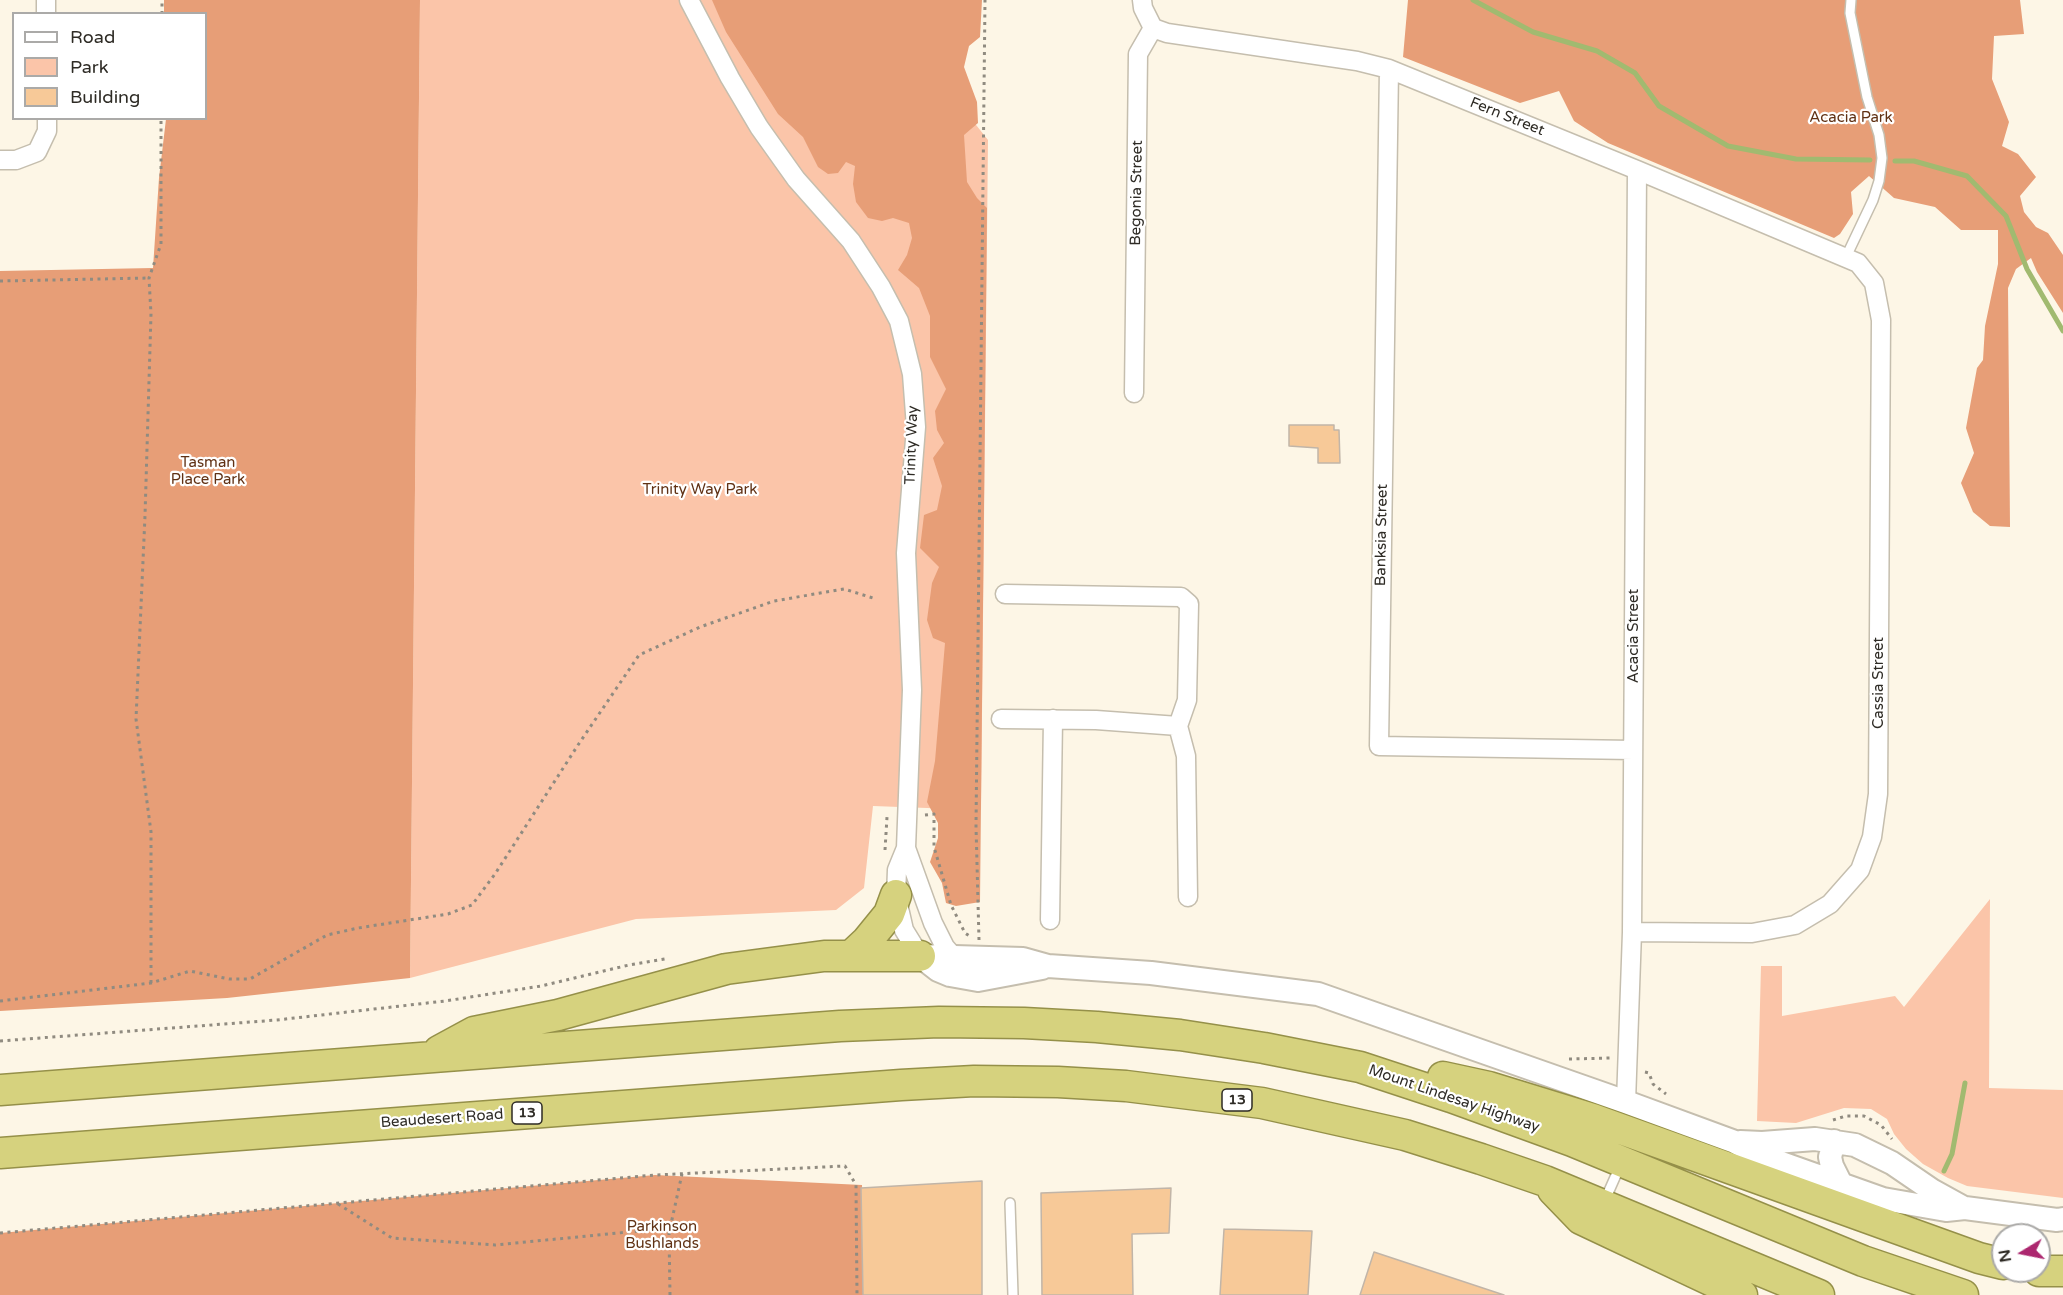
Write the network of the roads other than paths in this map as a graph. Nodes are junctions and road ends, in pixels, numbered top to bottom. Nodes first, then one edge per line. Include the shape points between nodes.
1 (689, 0) edge
2 (1142, 0) edge
3 (1851, 0) edge
4 (1153, 28) junction
5 (1389, 69) junction
6 (46, 120) edge
7 (0, 160) edge
8 (1637, 170) junction
9 (1846, 257) junction
10 (1134, 393) dead end
11 (1005, 594) dead end
12 (1001, 719) dead end
13 (1053, 719) junction
14 (1178, 726) junction
15 (1634, 750) junction
16 (906, 848) junction
17 (896, 895) junction
18 (1188, 897) dead end
19 (1050, 920) dead end
20 (1632, 932) junction
21 (852, 955) junction
22 (920, 956) junction
23 (953, 956) junction
24 (1048, 966) junction
25 (428, 1056) junction
26 (1360, 1067) junction
27 (0, 1090) edge
28 (1626, 1102) junction
29 (1834, 1141) junction
30 (1735, 1142) junction
31 (0, 1153) edge
32 (1622, 1161) junction
33 (1545, 1181) junction
34 (1841, 1184) junction
35 (1010, 1203) dead end
36 (1603, 1205) junction
37 (1965, 1208) junction
38 (2061, 1221) edge
39 (1991, 1261) edge
40 (1013, 1295) edge
41 (1742, 1295) edge
42 (1819, 1295) edge
43 (1963, 1295) edge

1 - 16 street, Trinity Way via 759,127 796,179 851,241 899,321 912,374 916,427 906,553 912,690
2 - 4 street
3 - 9 lane via 1850,13 1882,158 1873,200
4 - 5 street, Fern Street
4 - 10 street, Begonia Street via 1138,54
5 - 8 street, Fern Street
5 - 15 street, Banksia Street via 1379,746
6 - 7 street via 47,130 36,152 16,160
8 - 9 street, Fern Street
8 - 15 street, Acacia Street
9 - 20 street, Cassia Street via 1858,263 1874,283 1881,321 1878,794 1872,837 1860,870 1830,904 1795,925 1752,933
11 - 14 street via 1181,597 1189,604 1187,700
12 - 13 street
13 - 14 street
13 - 19 street
14 - 18 street via 1186,756
15 - 20 street, Acacia Street
16 - 17 street, Trinity Way via 897,870
16 - 23 street, Trinity Way via 933,923
17 - 21 highway via 885,920
17 - 22 street, Trinity Way via 904,930
20 - 28 street, Acacia Street
21 - 22 highway
21 - 25 highway via 726,969 474,1032
22 - 23 street
22 - 24 street via 950,975 978,980
23 - 24 street via 1023,959
24 - 28 street via 1151,973 1318,994
25 - 26 highway, Mount Lindesay Highway via 840,1026 1024,1023 1180,1035
25 - 27 highway
26 - 32 highway, Mount Lindesay Highway
26 - 39 highway via 1397,1067 1545,1103
28 - 30 street
29 - 30 street
29 - 34 street via 1830,1157
29 - 37 street via 1868,1150
30 - 34 street via 1759,1155
31 - 33 highway, Beaudesert Road / 13 via 920,1084 1058,1082 1262,1103 1405,1135
32 - 36 lane
32 - 43 highway, Mount Lindesay Highway via 1863,1261
33 - 36 highway, 13
33 - 41 highway via 1581,1219
34 - 37 street via 1883,1199 1946,1210
35 - 40 lane
36 - 42 highway, 13
37 - 38 street

